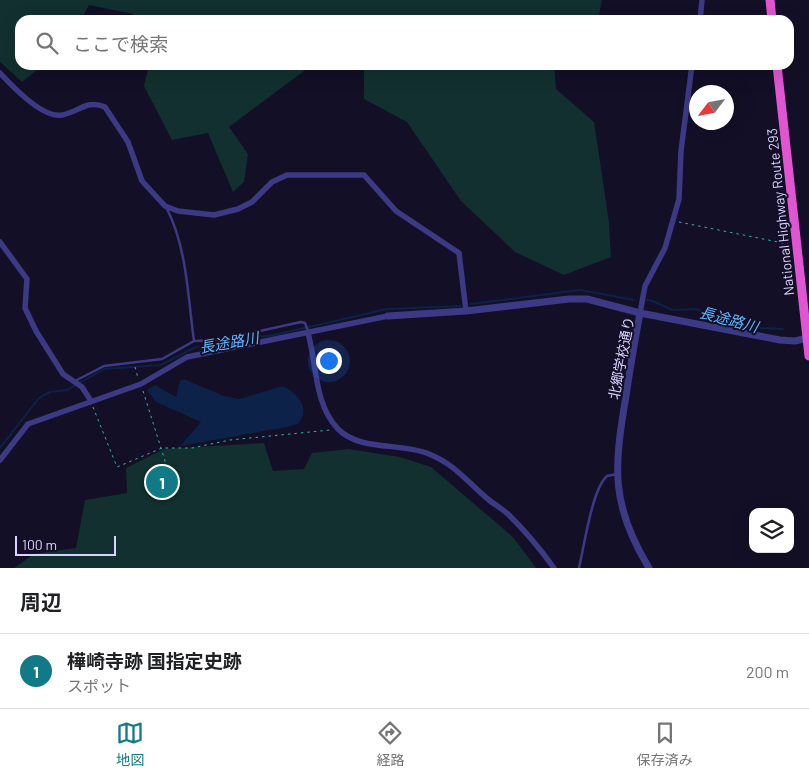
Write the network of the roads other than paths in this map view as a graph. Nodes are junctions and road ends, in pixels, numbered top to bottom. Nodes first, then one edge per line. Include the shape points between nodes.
1 (702, 0) edge
2 (770, 0) edge
3 (700, 15) edge
4 (772, 15) edge
5 (691, 70) edge
6 (778, 70) edge
7 (0, 73) edge
8 (165, 206) junction
9 (0, 242) edge
10 (806, 299) edge
11 (466, 311) junction
12 (640, 313) junction
13 (388, 316) joint
14 (308, 333) junction
15 (808, 336) edge
16 (194, 341) junction
17 (809, 356) edge
18 (75, 381) junction
19 (91, 401) junction
20 (0, 460) edge
21 (617, 474) junction
22 (554, 568) edge
23 (579, 568) edge
24 (649, 568) edge

1 - 3 street
2 - 4 highway
5 - 12 street via 681,150 679,199 660,260 645,286
6 - 10 highway, National Highway Route 293 via 796,244
7 - 8 street via 33,104 52,115 65,115 92,103 105,107 128,142 142,181
8 - 11 street via 178,211 214,215 247,206 272,182 287,175 364,175 396,211 459,253
8 - 16 lane via 176,226
9 - 18 street via 27,280 25,308 36,331 63,374
10 - 15 highway, National Highway Route 293
11 - 12 street via 569,298 587,299
11 - 13 street
12 - 15 street, 北郷学校通り via 780,340 795,341
12 - 21 street, 北郷学校通り via 618,446
13 - 14 street
14 - 16 lane via 302,322 219,340
14 - 19 street via 195,354 140,384
14 - 22 street via 320,396 338,429 353,439 416,450 456,468 509,514
15 - 17 highway, National Highway Route 293
16 - 18 lane via 162,358 104,366
18 - 19 street
19 - 20 street via 28,424
21 - 23 lane via 606,476 600,485
21 - 24 street, 北郷学校通り via 626,524

